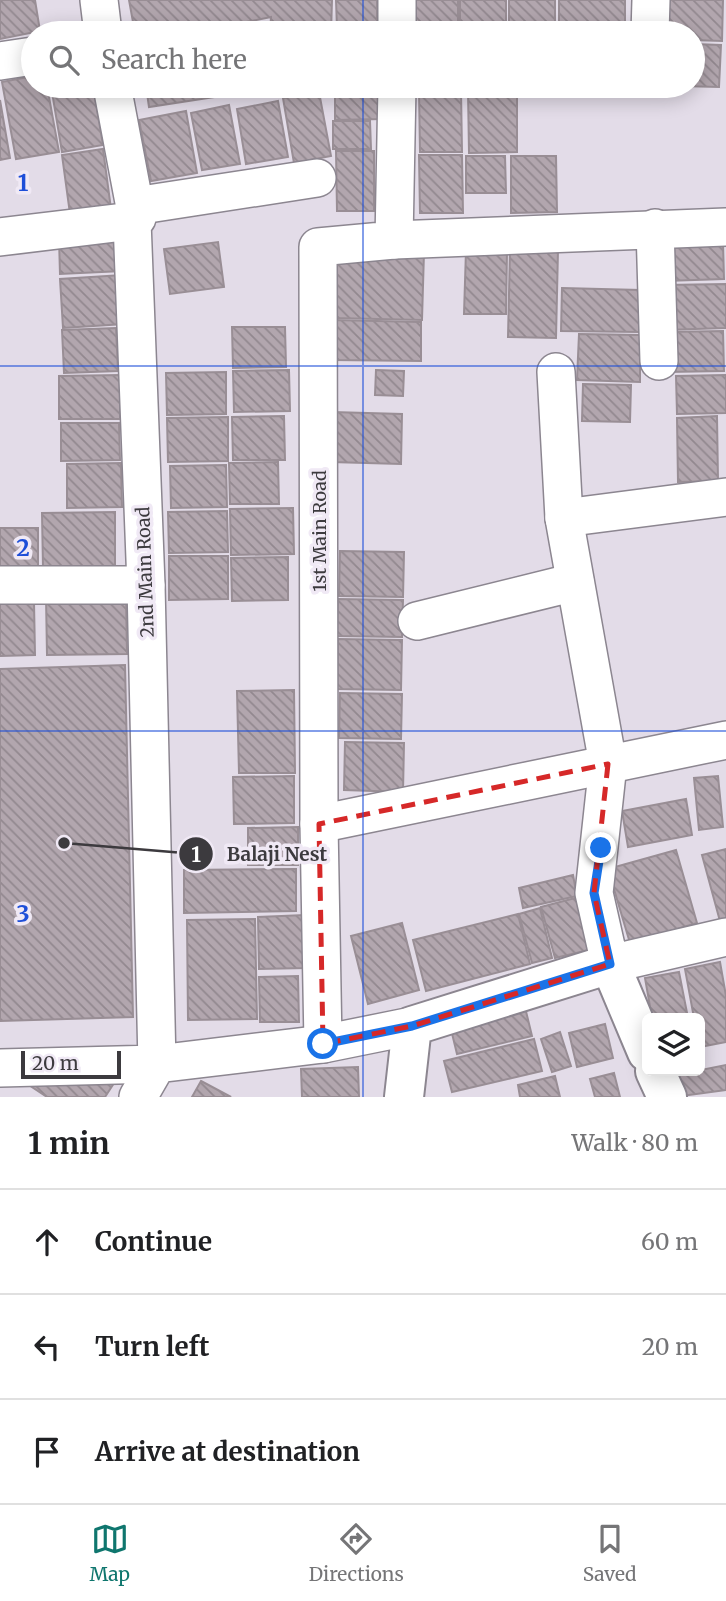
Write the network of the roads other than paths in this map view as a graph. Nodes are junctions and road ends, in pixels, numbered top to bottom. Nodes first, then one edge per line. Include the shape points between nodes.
1 (99, 0) edge
2 (397, 0) edge
3 (651, 0) edge
4 (102, 21) edge
5 (397, 21) edge
6 (650, 21) edge
7 (21, 58) edge
8 (0, 61) edge
9 (114, 98) edge
10 (397, 98) edge
11 (317, 178) dead end
12 (133, 214) junction
13 (655, 228) junction
14 (726, 228) edge
15 (0, 237) edge
16 (394, 240) junction
17 (659, 361) dead end
18 (556, 372) dead end
19 (726, 497) edge
20 (564, 519) junction
21 (575, 582) junction
22 (0, 584) edge
23 (146, 585) junction
24 (417, 621) dead end
25 (726, 740) edge
26 (608, 764) junction
27 (319, 824) junction
28 (726, 937) edge
29 (610, 964) junction
30 (412, 1026) junction
31 (642, 1040) edge
32 (323, 1044) junction
33 (157, 1064) junction
34 (0, 1068) edge
35 (657, 1076) edge
36 (138, 1097) edge
37 (404, 1097) edge
38 (667, 1097) edge

1 - 4 street
2 - 5 street
3 - 6 street
7 - 8 street
9 - 12 street, 2nd Main Road
10 - 16 street
11 - 12 street
12 - 15 street
12 - 23 street, 2nd Main Road
13 - 14 street
13 - 16 street
13 - 17 street
16 - 27 street, 1st Main Road via 318,247
18 - 20 street
19 - 20 street
20 - 21 street
21 - 24 street
21 - 26 street
22 - 23 street
23 - 33 street, 2nd Main Road
25 - 26 street
26 - 27 street
26 - 29 street via 594,893
27 - 32 street, 1st Main Road
28 - 29 street
29 - 30 street
29 - 31 street
30 - 32 street
30 - 37 street
32 - 33 street
33 - 34 street
33 - 36 street
35 - 38 street

